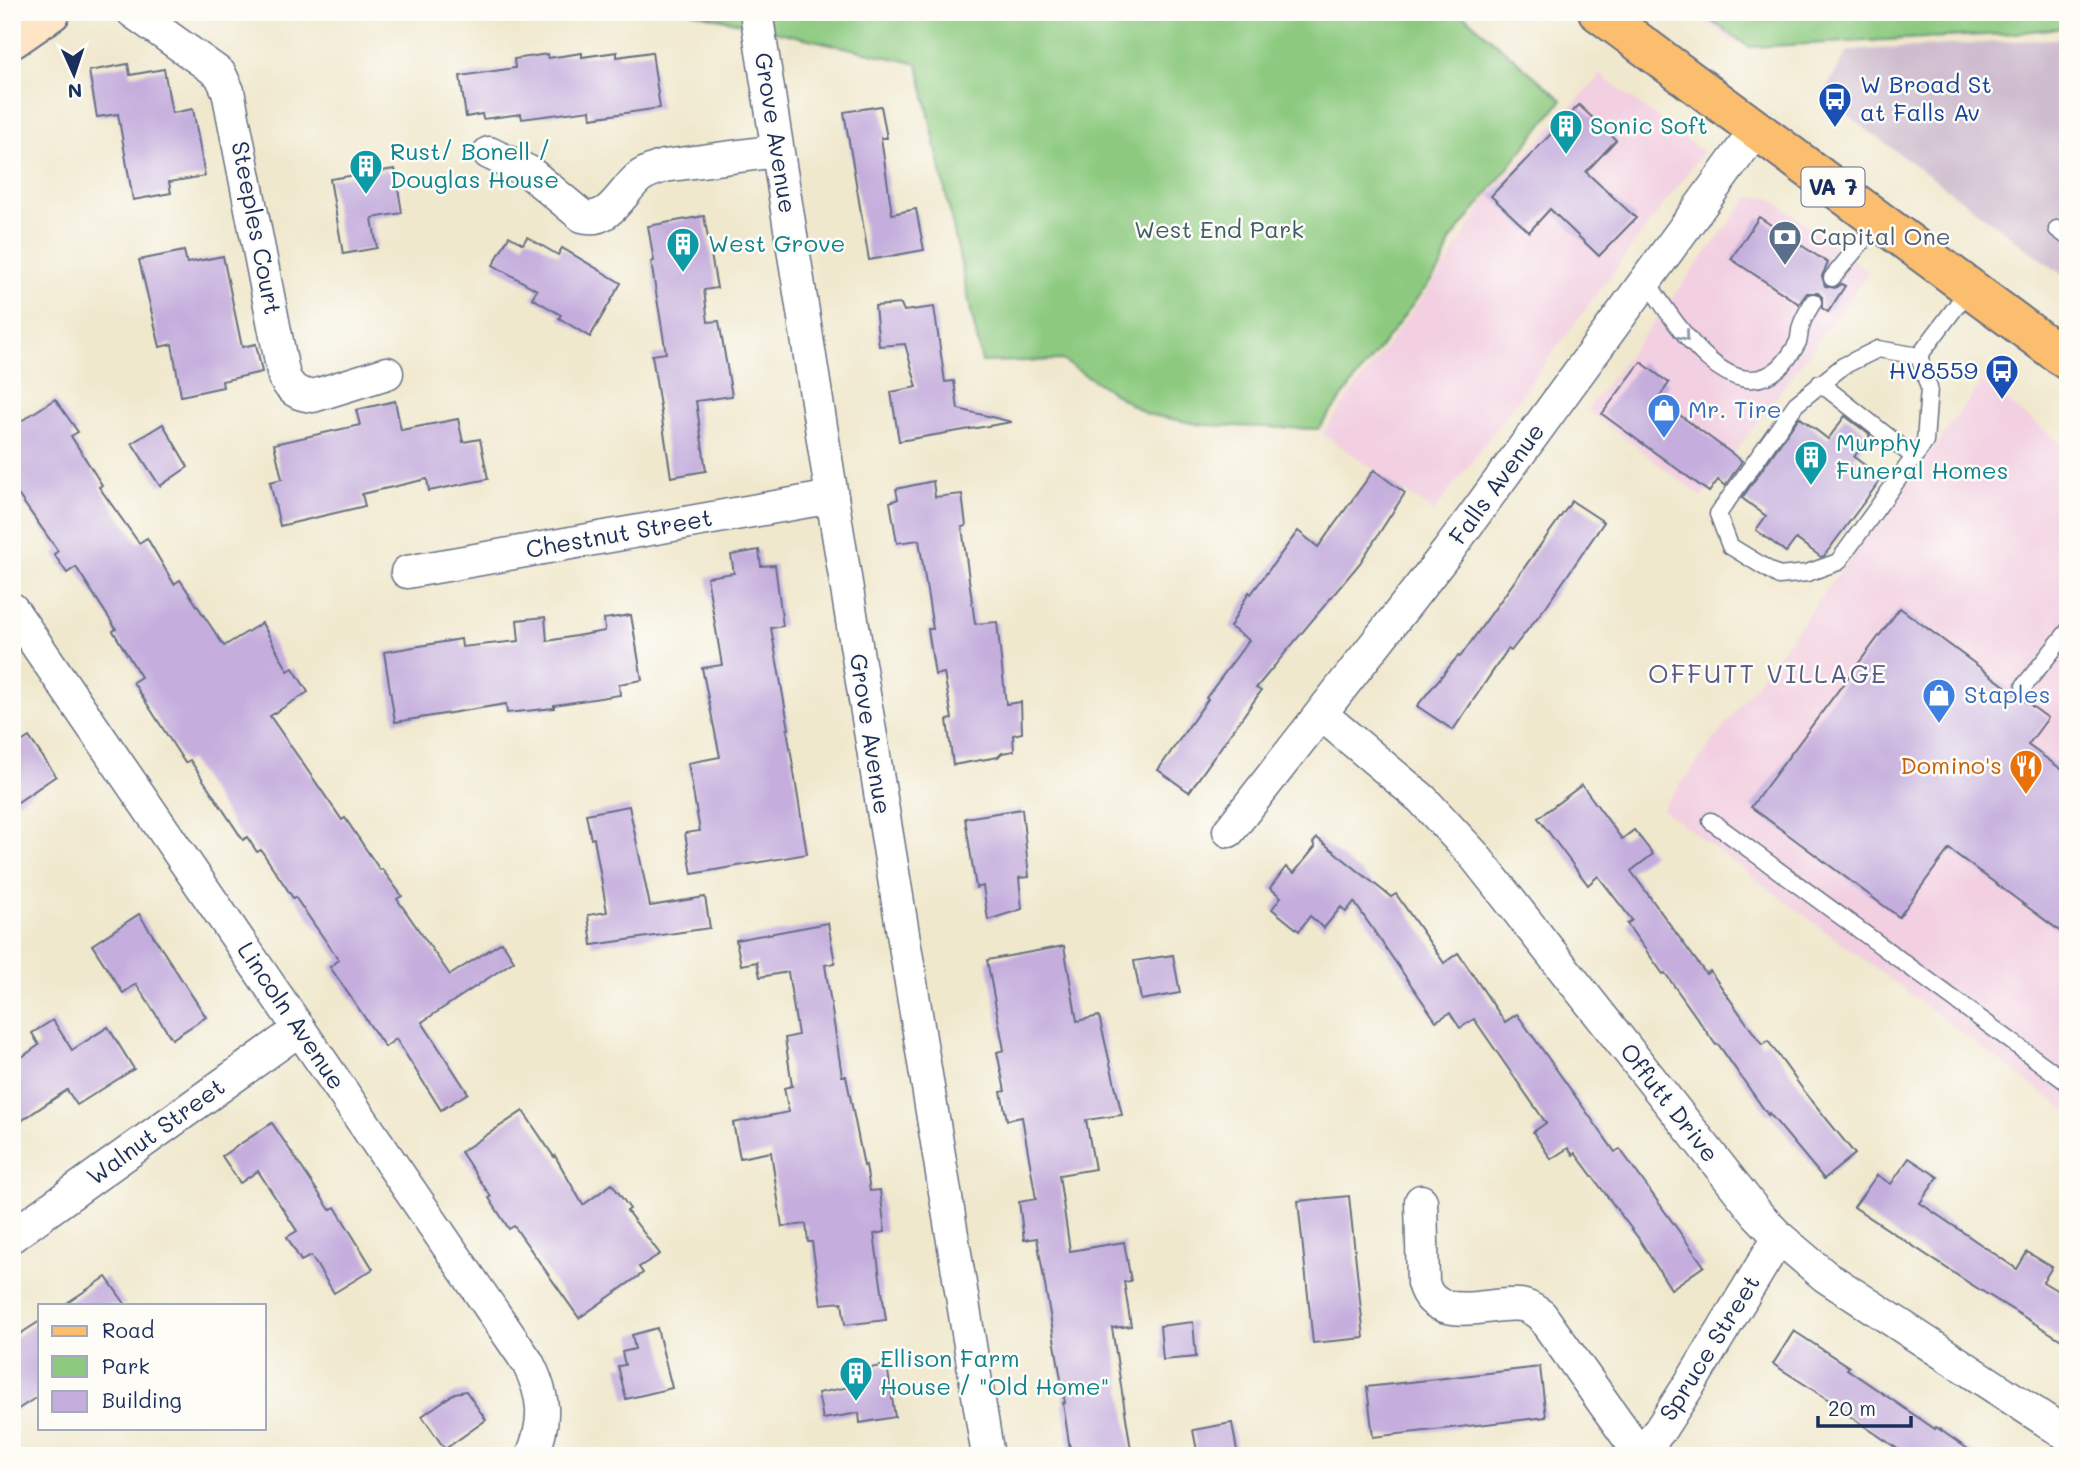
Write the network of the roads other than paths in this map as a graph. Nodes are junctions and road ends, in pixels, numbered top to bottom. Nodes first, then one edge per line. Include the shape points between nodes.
1 (51, 12) edge
2 (132, 12) edge
3 (757, 12) edge
4 (1598, 12) edge
5 (12, 39) edge
6 (1756, 130) junction
7 (777, 151) junction
8 (489, 153) dead end
9 (1879, 221) junction
10 (1832, 278) dead end
11 (1646, 280) junction
12 (1970, 288) junction
13 (1813, 302) dead end
14 (1919, 356) junction
15 (2068, 361) edge
16 (387, 373) dead end
17 (1820, 383) junction
18 (1914, 457) junction
19 (832, 497) junction
20 (407, 572) dead end
21 (15, 620) edge
22 (2068, 631) edge
23 (2024, 686) dead end
24 (1321, 714) junction
25 (1711, 821) dead end
26 (1229, 831) dead end
27 (300, 1029) junction
28 (2068, 1083) edge
29 (1421, 1200) dead end
30 (12, 1236) edge
31 (1779, 1237) junction
32 (2068, 1435) edge
33 (537, 1445) edge
34 (1639, 1455) edge
35 (988, 1456) edge

1 - 5 main road
2 - 16 street, Steeples Court via 220,75 228,91 284,377 290,387 313,396
3 - 7 street, Grove Avenue
4 - 6 main road, VA 7
6 - 9 main road, VA 7
6 - 11 street, Falls Avenue
7 - 8 street via 652,170 640,176 603,216 591,219 529,172
7 - 19 street, Grove Avenue
9 - 10 lane
9 - 12 main road, VA 7
11 -> 13 lane via 1684,337 1739,379 1763,379 1780,367 1799,341 1801,324
11 - 24 street, Falls Avenue via 1448,551
12 - 14 lane
12 - 15 main road, VA 7
14 - 17 lane via 1878,349
14 - 18 lane via 1929,388 1925,442
17 - 18 lane
17 - 18 lane via 1796,404 1718,514 1731,546 1780,576 1838,562
19 - 20 street, Chestnut Street
19 - 35 street, Grove Avenue
21 - 27 street, Lincoln Avenue
22 - 23 lane
24 - 26 street, Falls Avenue
24 - 31 street, Offutt Drive via 1422,799 1473,854
25 - 28 lane
27 - 30 street, Walnut Street
27 - 33 street, Lincoln Avenue via 528,1363 543,1408
29 - 34 street via 1423,1283 1437,1305 1448,1309 1508,1304 1541,1314
31 - 32 street, Offutt Drive via 1825,1276
31 - 34 street, Spruce Street via 1691,1382

